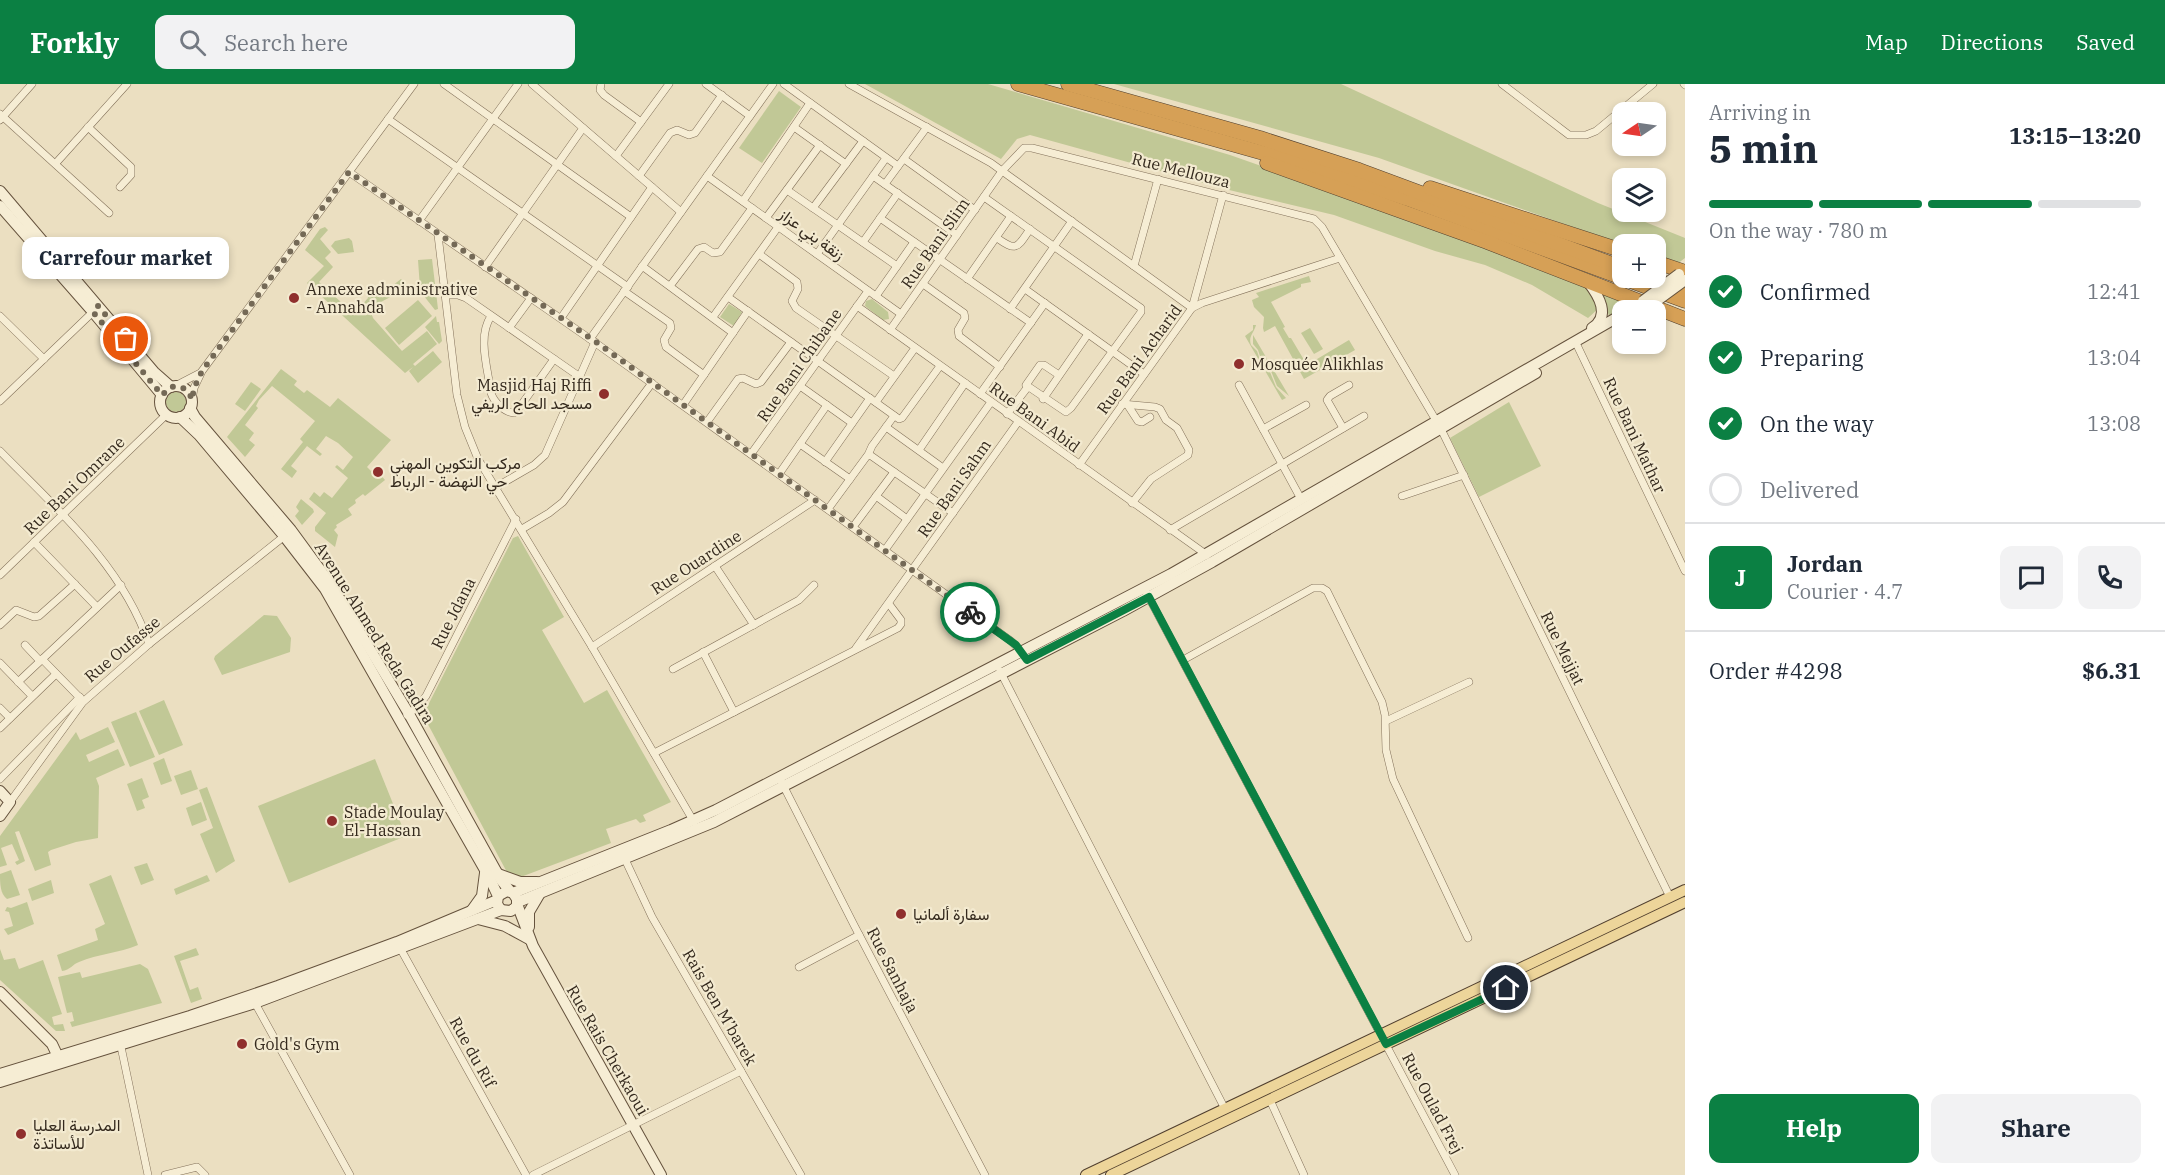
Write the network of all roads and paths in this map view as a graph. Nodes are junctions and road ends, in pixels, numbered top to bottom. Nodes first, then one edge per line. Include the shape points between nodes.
1 (32, 84) edge
2 (127, 84) edge
3 (414, 84) edge
4 (444, 84) edge
5 (518, 84) edge
6 (534, 84) edge
7 (601, 84) edge
8 (669, 84) edge
9 (706, 84) edge
10 (763, 84) edge
11 (784, 84) edge
12 (849, 84) edge
13 (1018, 84) edge
14 (1068, 84) edge
15 (1502, 84) edge
16 (1653, 84) edge
17 (771, 86) edge
18 (722, 95) junction
19 (810, 103) junction
20 (750, 116) junction
21 (1, 117) edge
22 (388, 119) junction
23 (493, 119) junction
24 (641, 122) junction
25 (88, 127) junction
26 (794, 127) junction
27 (927, 127) junction
28 (1169, 127) junction
29 (583, 128) junction
30 (863, 141) junction
31 (820, 145) junction
32 (616, 156) junction
33 (886, 158) junction
34 (904, 159) junction
35 (56, 163) junction
36 (557, 164) junction
37 (846, 164) junction
38 (898, 166) junction
39 (458, 167) junction
40 (1359, 170) junction
41 (1002, 171) junction
42 (349, 172) junction
43 (639, 176) junction
44 (707, 176) junction
45 (873, 176) junction
46 (1158, 179) junction
47 (885, 184) junction
48 (120, 187) dead end
49 (652, 187) junction
50 (787, 190) junction
51 (0, 191) edge
52 (898, 193) junction
53 (1223, 195) junction
54 (984, 197) junction
55 (743, 201) junction
56 (0, 206) edge
57 (752, 208) junction
58 (813, 208) junction
59 (975, 210) junction
60 (681, 212) junction
61 (109, 213) dead end
62 (523, 213) junction
63 (1011, 216) junction
64 (631, 217) junction
65 (766, 218) junction
66 (880, 218) junction
67 (419, 221) junction
68 (1072, 221) junction
69 (838, 225) junction
70 (778, 226) junction
71 (1030, 229) junction
72 (438, 235) junction
73 (957, 235) junction
74 (996, 238) junction
75 (863, 242) junction
76 (914, 242) junction
77 (1054, 246) junction
78 (1612, 247) edge
79 (759, 254) junction
80 (817, 254) junction
81 (1340, 258) junction
82 (940, 260) junction
83 (1612, 264) edge
84 (597, 266) junction
85 (642, 266) junction
86 (897, 266) junction
87 (1134, 266) junction
88 (1666, 266) edge
89 (485, 267) junction
90 (1683, 273) edge
91 (967, 279) junction
92 (1588, 282) junction
93 (1666, 283) edge
94 (923, 284) junction
95 (670, 286) junction
96 (626, 289) junction
97 (1025, 289) junction
98 (1685, 290) edge
99 (868, 291) junction
100 (445, 295) junction
101 (876, 296) junction
102 (728, 297) junction
103 (531, 298) junction
104 (1628, 300) edge
105 (1649, 300) edge
106 (1685, 301) edge
107 (1045, 303) junction
108 (857, 306) junction
109 (1192, 308) junction
110 (96, 309) junction
111 (1010, 309) junction
112 (748, 311) junction
113 (1666, 313) edge
114 (901, 314) junction
115 (0, 316) edge
116 (491, 316) junction
117 (712, 317) junction
118 (561, 318) junction
119 (1685, 319) edge
120 (1612, 322) edge
121 (1031, 323) junction
122 (509, 328) junction
123 (1612, 328) edge
124 (890, 330) junction
125 (734, 333) junction
126 (1088, 334) junction
127 (836, 336) junction
128 (593, 340) junction
129 (791, 342) junction
130 (1578, 345) junction
131 (915, 348) junction
132 (1113, 352) junction
133 (44, 359) junction
134 (554, 359) junction
135 (818, 361) junction
136 (1540, 363) junction
137 (940, 366) junction
138 (1000, 367) junction
139 (202, 371) junction
140 (1143, 374) junction
141 (704, 375) junction
142 (1059, 375) junction
143 (894, 376) junction
144 (580, 377) junction
145 (652, 382) junction
146 (965, 383) junction
147 (1239, 385) dead end
148 (1348, 385) dead end
149 (173, 386) junction
150 (800, 386) junction
151 (1027, 388) junction
152 (980, 394) junction
153 (162, 395) junction
154 (1043, 399) junction
155 (873, 400) junction
156 (0, 402) edge
157 (991, 402) junction
158 (191, 404) junction
159 (1125, 404) junction
160 (683, 405) junction
161 (827, 405) junction
162 (1306, 405) dead end
163 (1007, 414) junction
164 (166, 415) junction
165 (894, 416) junction
166 (1364, 416) dead end
167 (180, 417) junction
168 (1150, 417) dead end
169 (1436, 421) junction
170 (707, 422) junction
171 (1018, 422) junction
172 (852, 423) junction
173 (886, 426) junction
174 (1343, 428) junction
175 (1263, 429) junction
176 (800, 444) junction
177 (919, 450) junction
178 (0, 451) edge
179 (752, 454) junction
180 (868, 455) junction
181 (825, 462) junction
182 (1282, 464) junction
183 (1079, 465) junction
184 (943, 468) junction
185 (894, 472) junction
186 (779, 474) junction
187 (1464, 475) junction
188 (850, 479) junction
189 (496, 487) junction
190 (925, 494) junction
191 (876, 496) junction
192 (1402, 496) dead end
193 (1301, 499) junction
194 (815, 500) junction
195 (1132, 503) junction
196 (828, 509) junction
197 (953, 513) junction
198 (62, 514) junction
199 (516, 519) junction
200 (907, 519) junction
201 (853, 527) junction
202 (522, 530) junction
203 (1170, 530) junction
204 (287, 533) junction
205 (34, 542) junction
206 (885, 550) junction
207 (1205, 555) junction
208 (715, 566) junction
209 (913, 570) junction
210 (1685, 571) edge
211 (0, 575) edge
212 (75, 584) junction
213 (121, 585) junction
214 (814, 585) dead end
215 (1149, 597) junction
216 (889, 604) junction
217 (97, 607) junction
218 (0, 625) edge
219 (754, 625) junction
220 (149, 644) junction
221 (25, 645) dead end
222 (592, 647) junction
223 (855, 650) junction
224 (704, 652) junction
225 (1022, 652) junction
226 (41, 660) junction
227 (1183, 660) junction
228 (0, 663) edge
229 (673, 669) dead end
230 (998, 669) junction
231 (56, 674) junction
232 (18, 682) junction
233 (1469, 682) dead end
234 (32, 696) junction
235 (82, 700) junction
236 (0, 708) edge
237 (734, 712) junction
238 (405, 717) junction
239 (10, 718) junction
240 (1386, 721) junction
241 (0, 728) edge
242 (654, 753) junction
243 (0, 778) edge
244 (782, 782) junction
245 (0, 791) edge
246 (10, 802) junction
247 (0, 816) edge
248 (695, 825) junction
249 (623, 855) junction
250 (485, 869) junction
251 (498, 874) junction
252 (543, 882) junction
253 (1685, 890) edge
254 (539, 894) junction
255 (515, 897) junction
256 (1670, 897) junction
257 (1685, 902) edge
258 (499, 904) junction
259 (474, 916) junction
260 (859, 935) junction
261 (1468, 938) dead end
262 (529, 939) junction
263 (399, 946) junction
264 (799, 967) dead end
265 (0, 992) edge
266 (255, 1003) junction
267 (1384, 1040) junction
268 (120, 1041) junction
269 (59, 1060) junction
270 (741, 1071) junction
271 (0, 1074) edge
272 (0, 1082) edge
273 (1270, 1100) junction
274 (1225, 1109) junction
275 (633, 1126) junction
276 (148, 1175) edge
277 (165, 1175) edge
278 (205, 1175) edge
279 (350, 1175) edge
280 (526, 1175) edge
281 (533, 1175) edge
282 (661, 1175) edge
283 (801, 1175) edge
284 (985, 1175) edge
285 (1086, 1175) edge
286 (1112, 1175) edge
287 (1304, 1175) edge
288 (1455, 1175) edge

1 - 21 street
2 - 25 street
3 - 22 street
4 - 23 street
5 - 23 street
6 - 29 street
7 - 24 street via 604,96
8 - 24 street
9 - 18 street
10 - 17 street
11 - 19 street
12 - 27 street
13 - 28 highway
14 - 40 highway
15 - 16 street via 1569,135 1578,136 1596,131
17 - 20 street
18 - 20 street
18 - 43 street via 695,133 670,133
19 - 26 street
19 - 30 street
20 - 44 street
21 - 35 street
22 - 39 street
22 - 42 street
23 - 36 street
23 - 39 street
24 - 32 street
25 - 35 street
25 - 48 street via 131,167 131,175
26 - 31 street
26 - 55 street
27 - 34 street
27 - 41 street
28 - 92 highway
28 - 106 highway via 1309,166 1408,199
29 - 32 street
29 - 36 street
30 - 33 street
30 - 37 street
31 - 37 street
31 - 50 street
32 - 43 street
33 - 38 street
33 - 45 street
34 - 38 street
34 - 59 street
35 - 61 street
36 - 62 street
36 - 64 street
37 - 58 street
38 - 47 street
39 - 62 street
39 - 67 street
40 - 78 highway via 1400,177
40 - 83 highway
41 - 46 street, Rue Mellouza via 1021,149 1029,147
41 - 54 street, Rue Bani Slim
41 - 68 street
42 - 67 street
42 - 139 street
43 - 49 street
44 - 55 street, زنقة بني عزاز
44 - 60 street
45 - 47 street
45 - 69 street
46 - 53 street, Rue Mellouza
46 - 87 street
47 - 52 street
49 - 60 street
49 - 64 street
50 - 58 street
50 - 65 street
51 - 110 main road
52 - 66 street
52 - 73 street
53 - 81 street, Rue Mellouza via 1314,219
53 - 109 street
54 - 59 street, Rue Bani Slim
54 - 63 street
55 - 57 street, زنقة بني عزاز
56 - 110 main road
57 - 65 street, زنقة بني عزاز
57 - 95 street via 720,252 698,249
58 - 69 street
59 - 73 street, Rue Bani Slim
60 - 85 street
62 - 84 street
62 - 89 street
63 - 71 street
63 - 74 street
64 - 84 street
65 - 70 street, زنقة بني عزاز
66 - 75 street
66 - 76 street
67 - 72 street
68 - 77 street
68 - 87 street
69 - 75 street
69 - 80 street
70 - 79 street
70 - 80 street, زنقة بني عزاز
71 - 74 street via 1014,248
71 - 77 street
72 - 89 street
72 - 100 street
73 - 82 street, Rue Bani Slim
74 - 91 street
75 - 86 street
76 - 82 street
76 - 86 street
77 - 97 street
77 - 132 street via 1141,308
79 - 102 street
79 - 127 street via 797,282 792,301 796,308
80 - 99 street, زنقة بني عزاز
81 - 109 street, Rue Bani Acharid
81 - 169 street, Rue Mellouza
82 - 91 street
82 - 94 street, Rue Bani Slim
84 - 96 street
84 - 118 street
85 - 95 street
85 - 96 street
86 - 101 street
87 - 109 street
88 - 90 highway
89 - 103 street
90 - 105 main road, bridge
91 - 111 street
92 - 104 highway
92 - 136 main road via 1602,307 1600,321
93 - 98 highway
94 - 114 street, Rue Bani Slim
94 - 138 street via 964,313 960,336
95 - 117 street
96 - 128 street
96 - 141 street via 670,324 664,340 666,347
97 - 107 street
97 - 111 street
99 - 101 street, زنقة بني عزاز
99 - 108 street, Rue Bani Chibane
100 - 116 street via 462,296
100 - 189 street via 462,417 478,459
101 - 114 street, زنقة بني عزاز
102 - 112 street
102 - 117 street
103 - 118 street
103 - 122 street
107 - 121 street
107 - 126 street
108 - 124 street, Rue Bani Abid
108 - 127 street, Rue Bani Chibane
109 - 140 street, Rue Bani Acharid
110 - 133 street
110 - 149 main road via 154,372
110 - 153 main road
111 - 121 street
112 - 125 street
112 - 129 street
113 - 119 highway
114 - 124 street, Rue Bani Slim
115 - 133 street
116 - 122 street
116 - 134 street via 484,334 491,393 495,402 509,412 517,411
117 - 125 street
118 - 128 street
120 - 130 main road
121 - 138 street
122 - 134 street
123 - 130 main road
124 - 131 street, Rue Bani Abid
125 - 141 street
126 - 132 street
126 - 142 street
127 - 135 street, Rue Bani Chibane
127 - 143 street
128 - 144 street
128 - 145 street
129 - 135 street
129 - 170 street via 761,382 738,379
130 - 136 main road
130 - 169 main road
130 - 210 street, Rue Bani Mathar
131 - 137 street, Rue Bani Abid
131 - 143 street
132 - 140 street
132 - 154 street via 1070,411 1064,412
133 - 156 street
134 - 144 street
135 - 150 street, Rue Bani Chibane
135 - 155 street
136 - 169 main road
137 - 146 street, Rue Bani Abid
137 - 165 street via 902,418
138 - 152 street
139 - 149 street
139 - 158 street
140 - 159 street, Rue Bani Acharid
141 - 160 street
142 - 151 street via 1040,365 1026,383
142 - 154 street
143 - 155 street
144 - 189 street via 542,458
145 - 160 street
145 - 202 street via 563,502
146 - 152 street, Rue Bani Abid
146 - 177 street
147 - 175 street
148 - 174 street via 1327,400
149 - 153 main road
149 - 158 main road via 186,390
150 - 161 street
150 - 179 street, Rue Bani Chibane
151 - 154 street
151 - 163 street
152 - 157 street, Rue Bani Abid
153 - 164 main road via 160,403
155 - 165 street
155 - 172 street
157 - 163 street, Rue Bani Abid
157 - 184 street
158 - 167 main road
158 - 204 main road, Avenue Ahmed Reda Gadira via 195,417
159 - 168 street via 1138,422
159 - 183 street, Rue Bani Acharid
159 - 195 street via 1160,409 1177,428 1190,452 1151,479
160 - 170 street
161 - 172 street
161 - 176 street
162 - 175 street
163 - 171 street, Rue Bani Abid
164 - 167 main road
164 - 198 street, Rue Bani Omrane
165 - 173 street
166 - 174 street
167 - 204 main road, Avenue Ahmed Reda Gadira
169 - 187 street, Rue Mejjat
169 - 193 main road
169 - 207 main road
170 - 179 street
171 - 183 street, Rue Bani Abid
171 - 197 street, Rue Bani Sahm
172 - 181 street
173 - 177 street
173 - 180 street
174 - 182 street
175 - 182 street
176 - 181 street
176 - 186 street
177 - 184 street
178 - 198 street
179 - 186 street
180 - 185 street
180 - 188 street
181 - 188 street
182 - 193 street
182 - 203 street
183 - 195 street, Rue Bani Abid
184 - 190 street
185 - 190 street
185 - 191 street
186 - 194 street
187 - 192 street
187 - 256 street, Rue Mejjat
188 - 196 street
189 - 199 street
190 - 197 street
190 - 200 street
191 - 200 street
191 - 201 street
193 - 207 main road
194 - 196 street
194 - 208 street, Rue Ouardine
195 - 203 street, Rue Bani Abid
196 - 201 street
197 - 209 street, Rue Bani Sahm
198 - 205 street, Rue Bani Omrane
198 - 213 street
199 - 202 street
199 - 238 street, Rue Jdana via 426,696
200 - 206 street
201 - 206 street
202 - 222 street
203 - 207 street, Rue Bani Abid
204 - 220 street, Rue Oufasse
204 - 238 main road, Avenue Ahmed Reda Gadira via 332,585
205 - 211 street, Rue Bani Omrane
205 - 212 street
206 - 209 street
207 - 215 main road
208 - 219 street
208 - 222 street, Rue Ouardine
209 - 216 street, Rue Bani Sahm
209 - 225 street
212 - 217 street
212 - 218 street via 39,616 16,610
213 - 217 street
213 - 220 street
214 - 219 street via 799,600
215 - 225 main road
215 - 227 street, Rue Oulad Frej
216 - 223 street, Rue Bani Sahm
216 - 223 street via 901,620 900,626
217 - 226 street
219 - 224 street
220 - 235 street, Rue Oufasse
221 - 226 street
222 - 242 street
223 - 237 street
224 - 229 street
224 - 237 street
225 - 230 main road
226 - 231 street
226 - 232 street
227 - 240 street via 1314,588 1322,588 1329,594 1382,702
227 - 267 street, Rue Oulad Frej
228 - 232 street
230 - 244 main road
230 - 274 street
231 - 234 street
231 - 235 street
232 - 234 street
233 - 240 street
234 - 239 street
235 - 243 street
235 - 246 street, Rue Oufasse
236 - 239 street
237 - 242 street
238 - 250 main road, Avenue Ahmed Reda Gadira
238 - 251 main road, Avenue Ahmed Reda Gadira
239 - 241 street
240 - 261 street via 1386,750 1393,779
242 - 248 street
244 - 248 main road
244 - 260 street, Rue Sanhaja
245 - 246 main road
246 - 247 main road, Rue Oufasse
248 - 249 main road
249 - 252 main road
249 - 254 main road
249 - 270 street, Rais Ben M’barek via 652,917
250 - 258 main road, Avenue Ahmed Reda Gadira
250 - 259 main road via 482,896
251 - 252 main road via 520,882
251 - 255 main road, Avenue Ahmed Reda Gadira
252 - 255 main road
253 - 256 main road
254 - 255 main road
254 - 262 main road via 530,912
255 - 258 main road via 503,891
255 - 258 main road via 511,911
255 - 262 main road, Avenue Ahmed Reda Gadira
256 - 267 main road
257 - 267 main road
258 - 259 main road
258 - 262 main road, Avenue Ahmed Reda Gadira
259 - 262 main road
259 - 263 main road
260 - 264 street
260 - 284 street, Rue Sanhaja
262 - 275 main road, Rue Rais Cherkaoui
263 - 266 main road
263 - 268 main road
263 - 280 street, Rue du Rif
265 - 269 main road via 43,1033
266 - 268 main road
266 - 279 street
267 - 273 main road
267 - 274 main road
267 - 288 street, Rue Oulad Frej
268 - 269 main road
268 - 276 street
269 - 271 main road
269 - 272 main road
270 - 275 street
270 - 283 street, Rais Ben M’barek
273 - 286 main road
273 - 287 street
274 - 285 main road
275 - 281 street
275 - 282 main road, Rue Rais Cherkaoui
277 - 278 street via 197,1167

